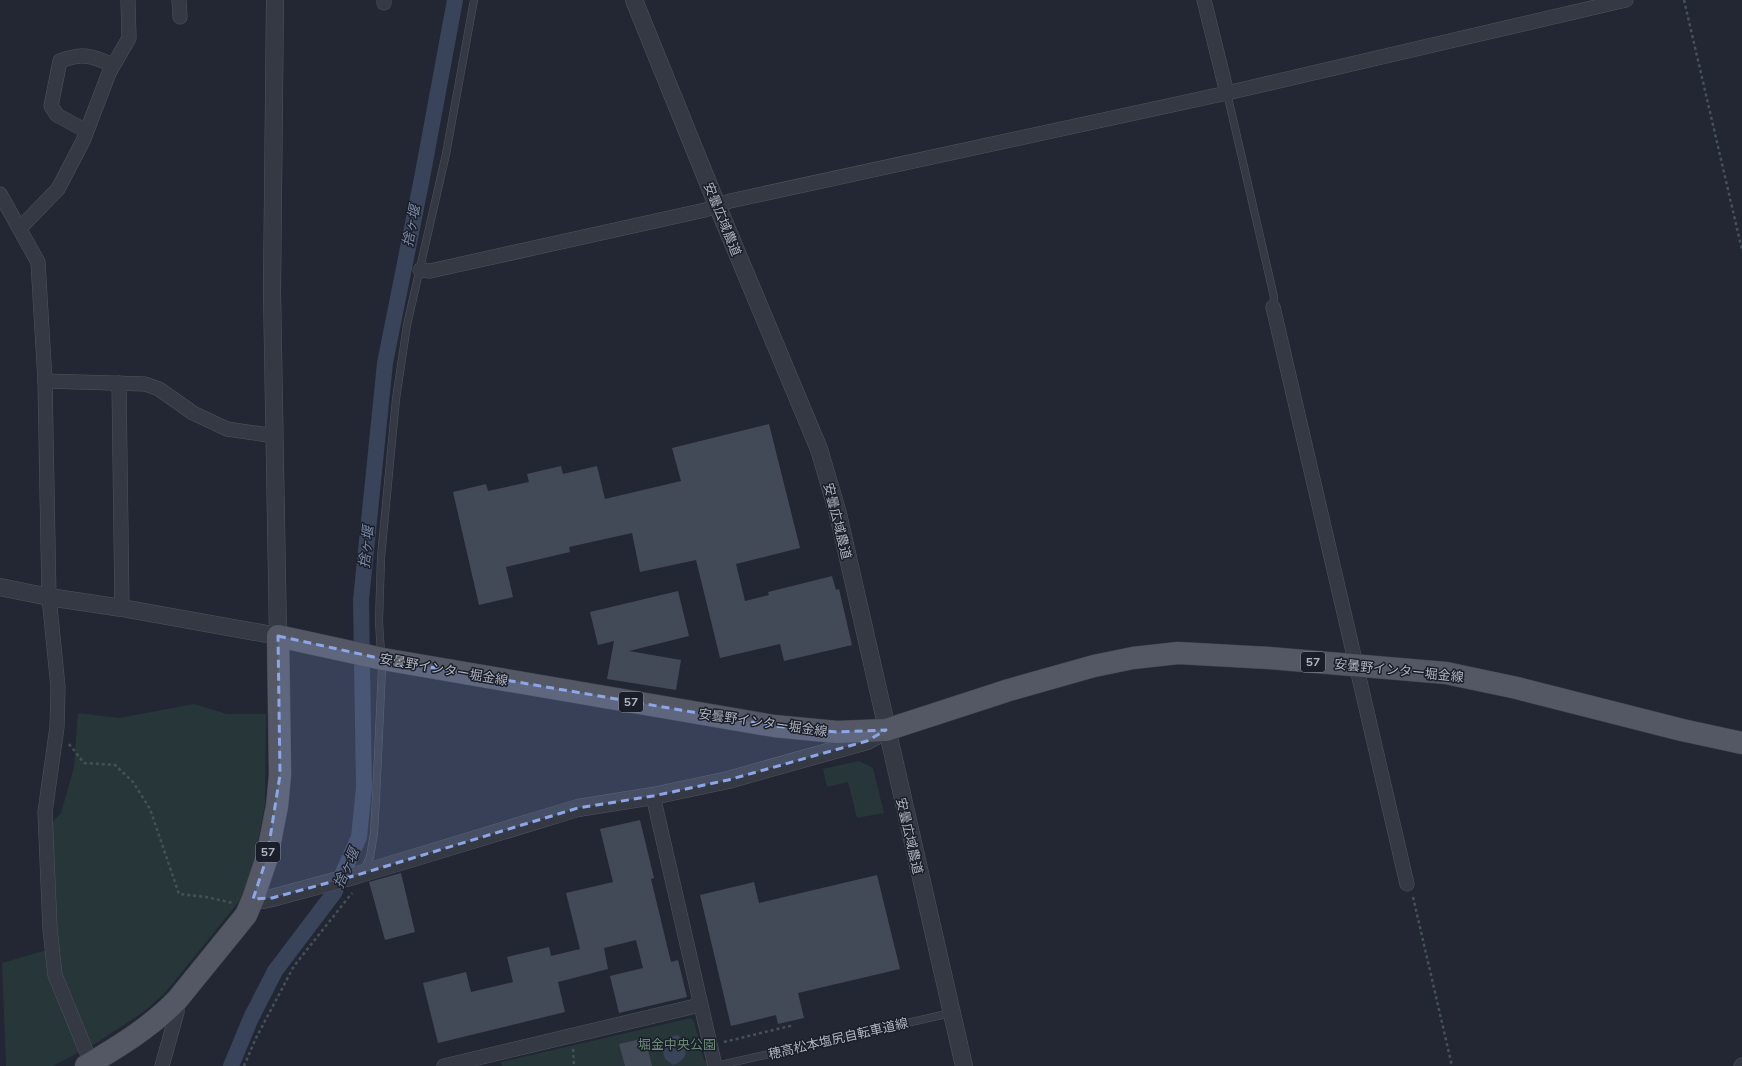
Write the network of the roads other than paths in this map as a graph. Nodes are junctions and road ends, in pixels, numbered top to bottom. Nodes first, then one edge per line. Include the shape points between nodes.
1 (128, 0) edge
2 (179, 0) edge
3 (275, 0) edge
4 (474, 0) edge
5 (634, 0) edge
6 (1204, 0) edge
7 (1626, 0) edge
8 (180, 17) dead end
9 (113, 65) junction
10 (1227, 93) junction
11 (86, 131) junction
12 (0, 194) edge
13 (717, 205) junction
14 (20, 228) junction
15 (420, 270) junction
16 (1273, 307) joint
17 (45, 381) junction
18 (119, 383) junction
19 (275, 436) junction
20 (0, 587) edge
21 (49, 598) junction
22 (122, 608) junction
23 (278, 636) junction
24 (380, 658) junction
25 (1355, 665) junction
26 (886, 730) junction
27 (1742, 743) edge
28 (653, 796) junction
29 (358, 878) junction
30 (1407, 884) road end
31 (245, 901) junction
32 (177, 1000) junction
33 (700, 1005) junction
34 (943, 1014) junction
35 (481, 1061) edge
36 (89, 1064) edge
37 (162, 1066) edge
38 (444, 1066) edge
39 (715, 1066) edge
40 (964, 1066) edge

1 - 9 street via 129,38
2 - 8 street
3 - 19 street via 272,291
4 - 15 lane via 446,154
5 - 13 street, 安曇広域農道
6 - 10 street
7 - 10 street
9 - 11 street
9 - 11 street via 90,56 70,57 60,61 52,106 57,115
10 - 13 street
10 - 16 lane via 1274,297
11 - 14 street via 58,189
12 - 14 street
13 - 15 street via 705,210 430,271
13 - 26 street, 安曇広域農道 via 819,449 838,514
14 - 17 street via 38,262
15 - 24 lane via 407,325 396,399 381,557
16 - 25 street
17 - 18 street
17 - 21 street
18 - 19 street via 145,384 159,389 193,413 227,429
18 - 22 street
19 - 23 street
20 - 21 street
21 - 22 street
21 - 36 street via 58,687 57,727 45,812 50,929 55,975 87,1053
22 - 23 street
23 - 24 main road, 安曇野インター堀金線 / 57
23 - 31 main road, 57 via 280,775 277,806 267,857
24 - 26 main road, 安曇野インター堀金線 / 57 via 774,726 837,732
24 - 29 lane via 380,743 374,833 370,857
25 - 26 main road, 安曇野インター堀金線 / 57 via 1178,653 1133,658 1009,690
25 - 27 main road, 安曇野インター堀金線 / 57 via 1446,673
25 - 30 street
26 - 28 street via 867,741 728,780
26 - 34 street, 安曇広域農道
28 - 29 street via 578,808
28 - 33 street
29 - 31 street via 331,881 263,900
31 - 32 main road, 57 via 246,915
32 - 36 main road, 57 via 165,1013 123,1044
32 - 37 street
33 - 35 street
33 - 39 street
34 - 39 lane, 穂高松本塩尻自転車道線
34 - 40 street, 安曇広域農道
35 - 38 street

